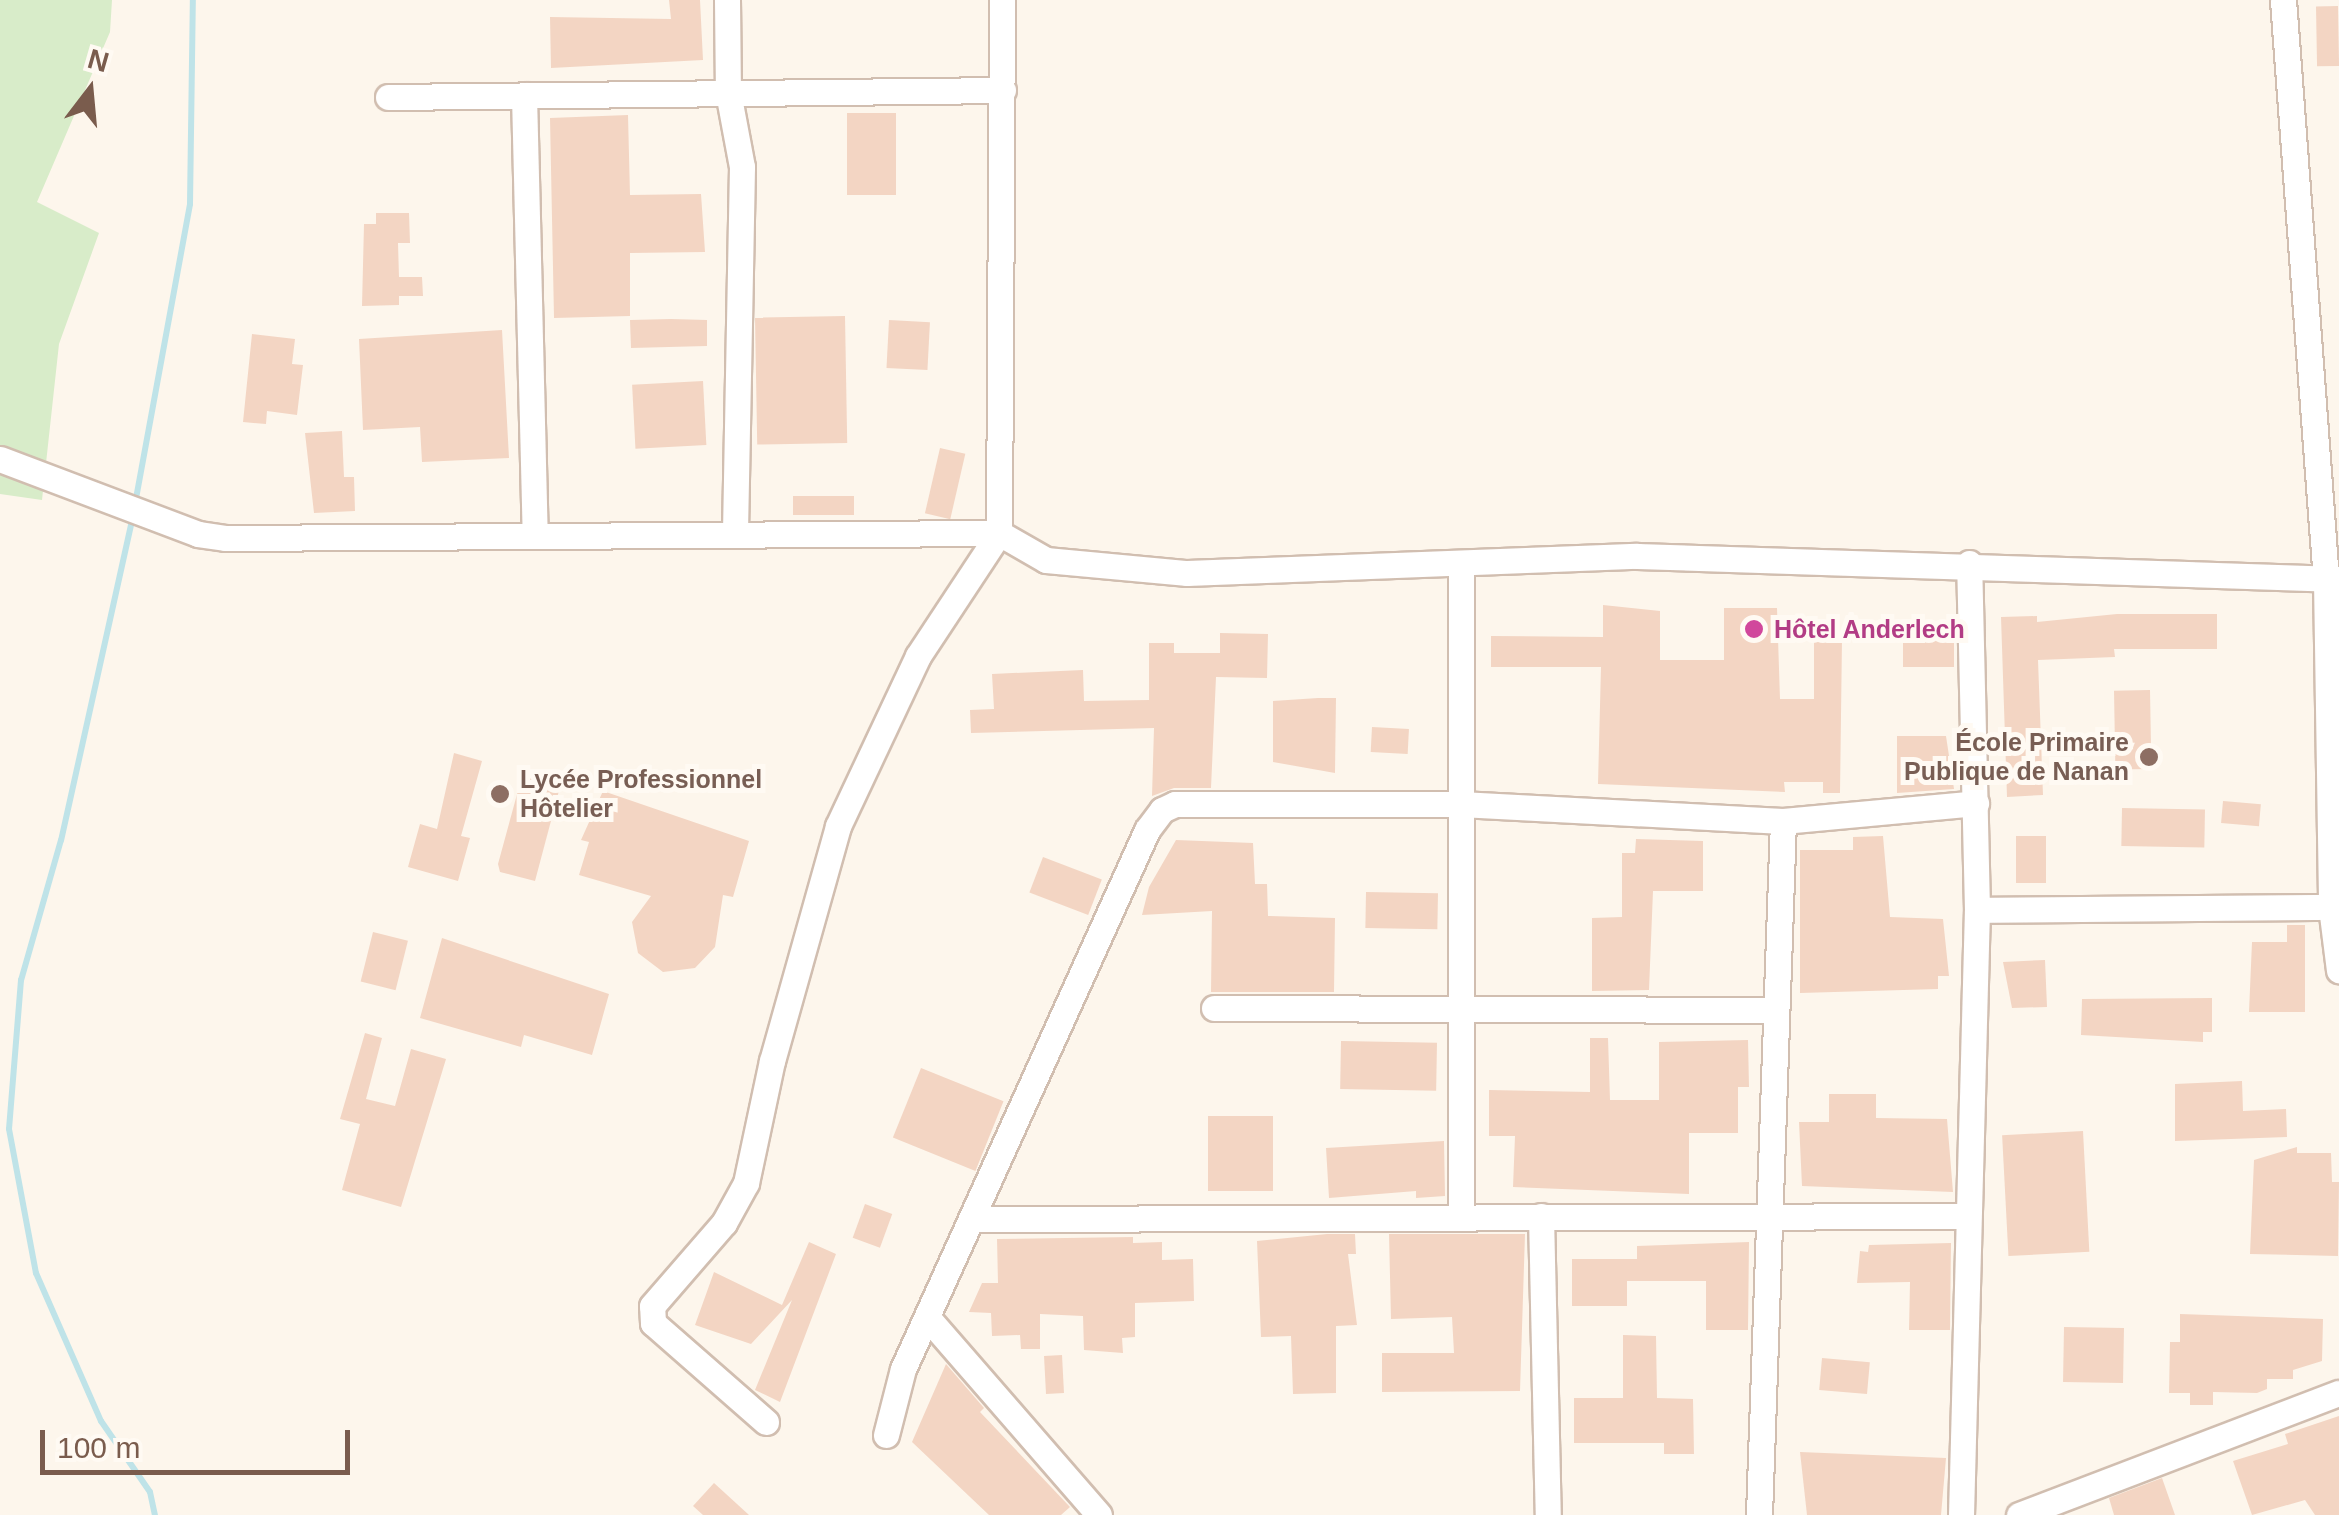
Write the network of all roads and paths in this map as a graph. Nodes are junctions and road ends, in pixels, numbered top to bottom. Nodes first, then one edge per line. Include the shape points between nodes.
1 (727, 0) edge
2 (1002, 0) edge
3 (2283, 0) edge
4 (1004, 90) junction
5 (728, 92) junction
6 (524, 95) junction
7 (388, 96) dead end
8 (0, 460) edge
9 (534, 534) junction
10 (998, 534) junction
11 (734, 535) junction
12 (1969, 563) junction
13 (1460, 565) junction
14 (2332, 579) edge
15 (1976, 803) junction
16 (1460, 804) junction
17 (1782, 821) junction
18 (2331, 907) junction
19 (1978, 910) junction
20 (2339, 970) edge
21 (1214, 1008) dead end
22 (1460, 1008) junction
23 (1774, 1010) junction
24 (1461, 1215) junction
25 (1541, 1216) junction
26 (1768, 1216) junction
27 (1965, 1216) junction
28 (972, 1218) junction
29 (927, 1317) junction
30 (2339, 1392) edge
31 (766, 1422) dead end
32 (886, 1435) dead end
33 (1099, 1515) edge
34 (1548, 1515) edge
35 (1759, 1515) edge
36 (1960, 1515) edge
37 (2019, 1515) edge

1 - 5 street
2 - 4 street
3 - 14 street
4 - 5 street
4 - 10 street
5 - 6 street
5 - 11 street via 742,167
6 - 7 street
6 - 9 street
8 - 9 street via 225,538
9 - 11 street
10 - 11 street
10 - 13 street via 1046,560 1187,572
10 - 31 street via 918,656 838,826 781,1025 746,1183 724,1224 652,1306 653,1323
12 - 13 street via 1638,556
12 - 14 street
12 - 15 street
13 - 16 street
14 - 18 street
15 - 17 street
15 - 19 street
16 - 17 street
16 - 22 street
16 - 28 street via 1175,804 1162,810 1147,830
17 - 23 street
18 - 19 street
18 - 20 street
19 - 27 street
21 - 22 street
22 - 23 street
22 - 24 street
23 - 26 street
24 - 25 street
24 - 28 street
25 - 26 street
25 - 34 street
26 - 27 street
26 - 35 street
27 - 36 street
28 - 29 street
29 - 32 street via 903,1369
29 - 33 street
30 - 37 street

